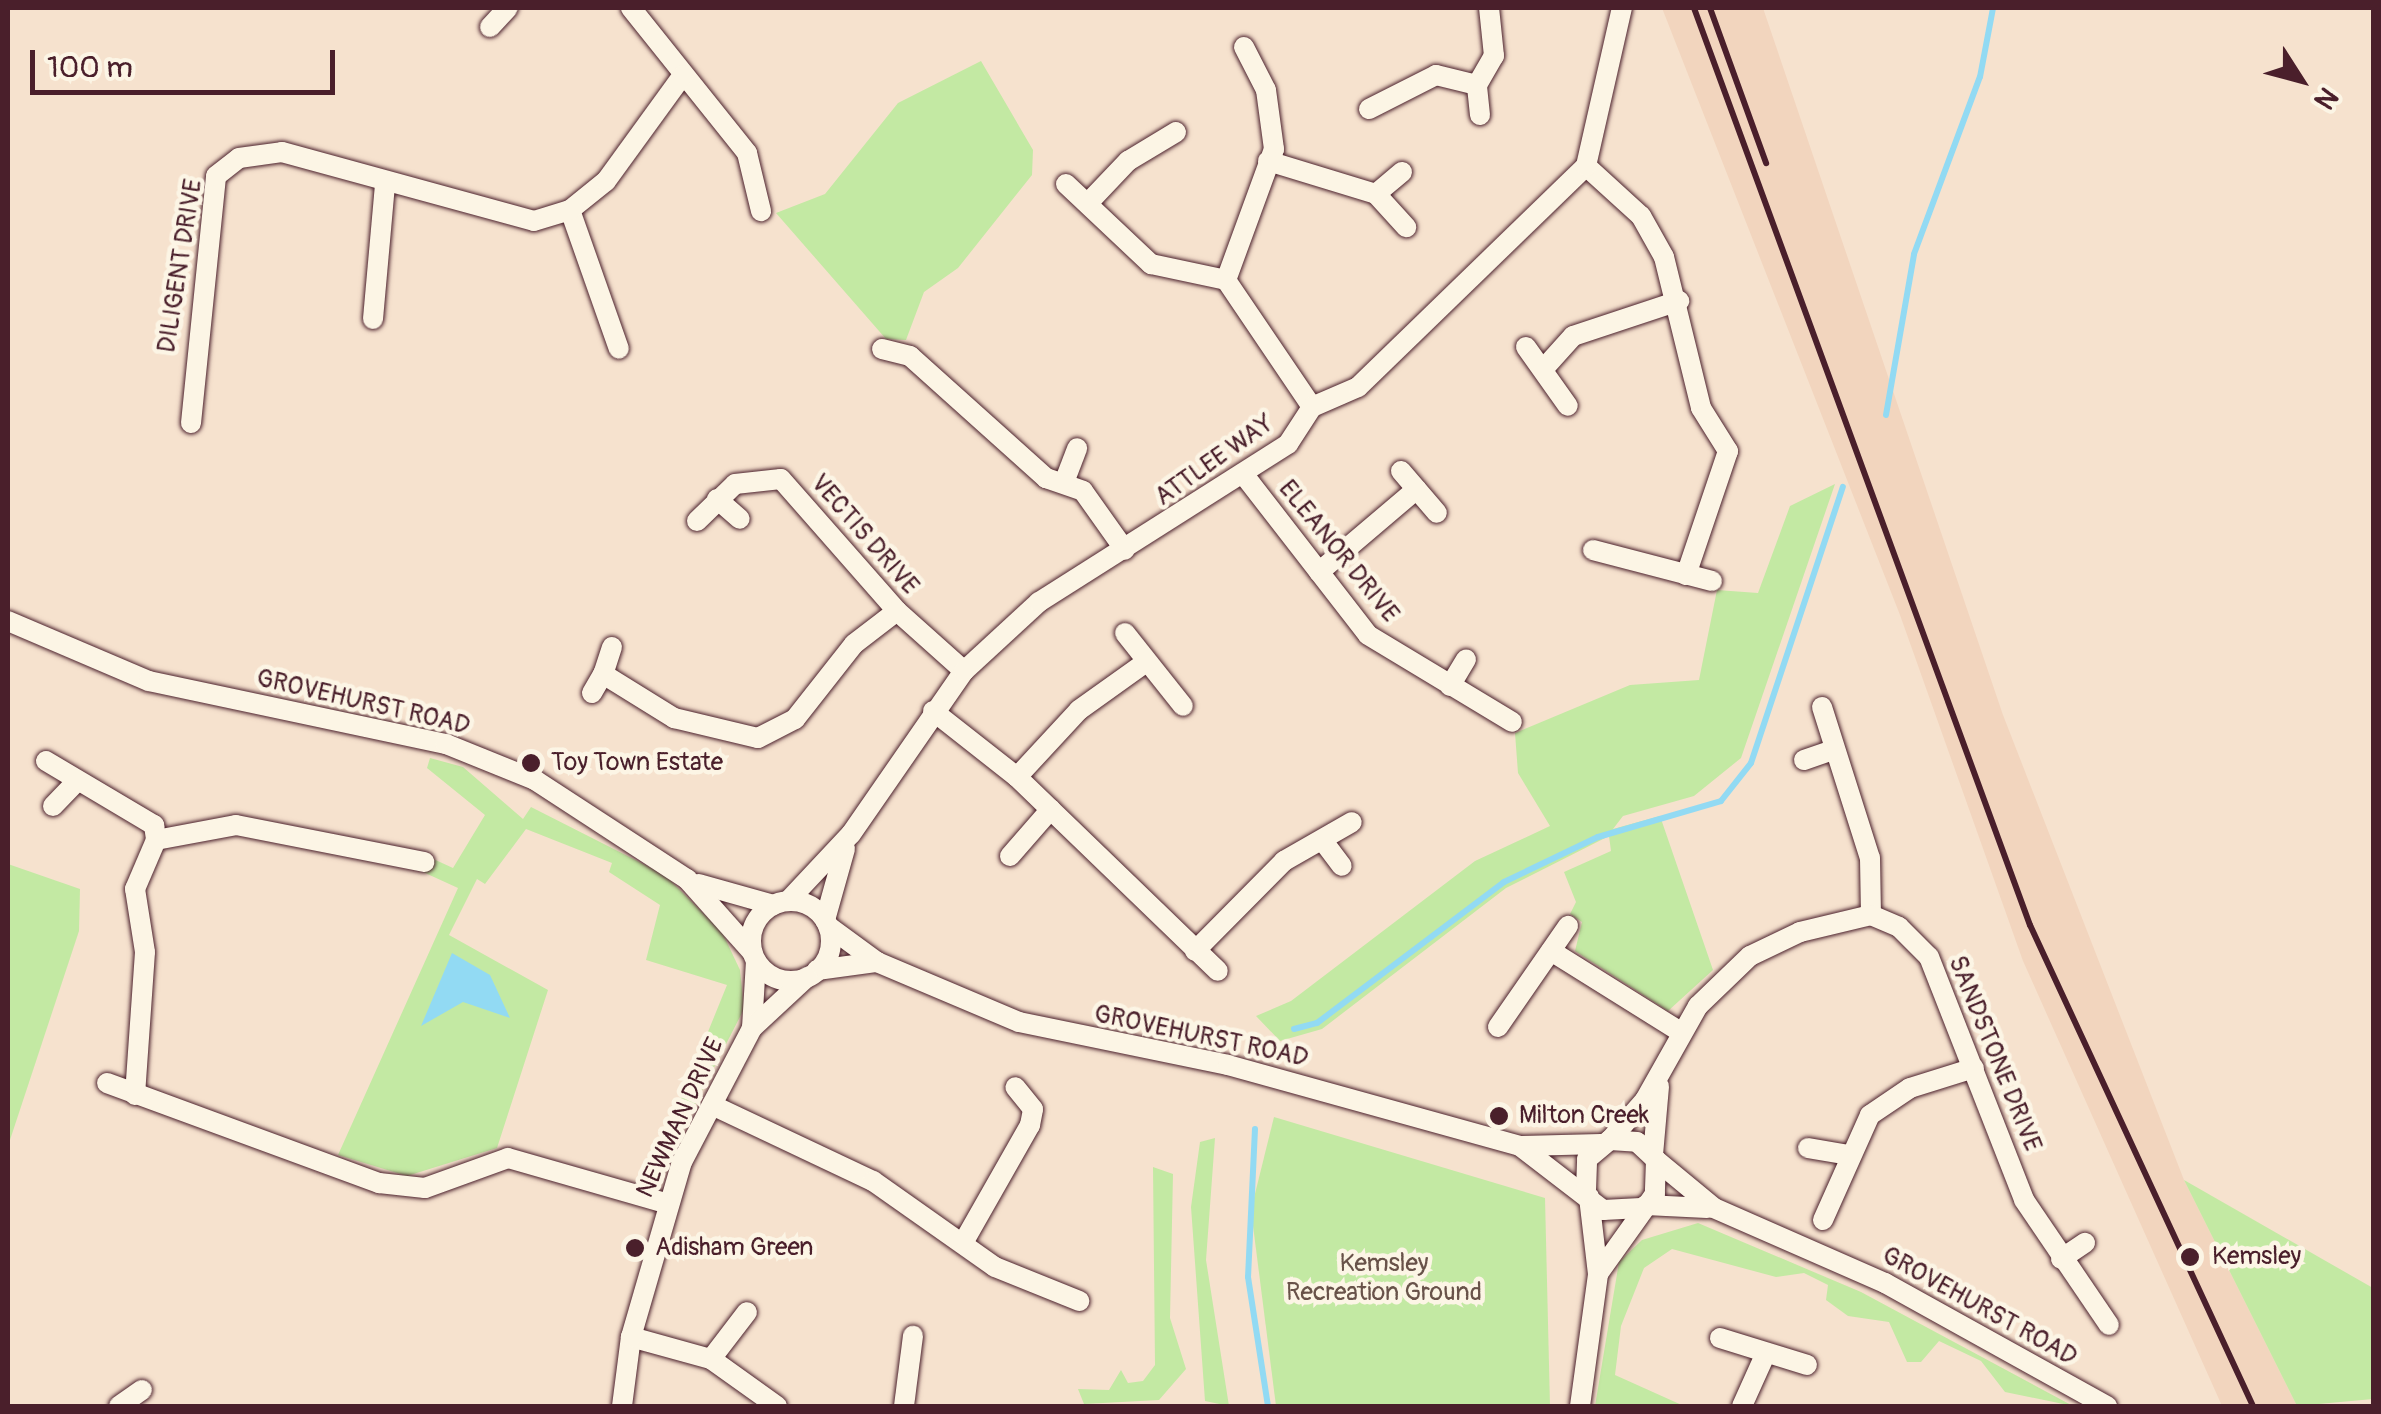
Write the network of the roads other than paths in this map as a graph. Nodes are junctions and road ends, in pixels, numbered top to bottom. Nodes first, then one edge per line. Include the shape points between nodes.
1 (508, 8) edge
2 (630, 8) edge
3 (1489, 8) edge
4 (1622, 8) edge
5 (490, 27) dead end
6 (1244, 47) dead end
7 (683, 75) junction
8 (1477, 84) junction
9 (1369, 108) dead end
10 (1480, 114) dead end
11 (1176, 132) dead end
12 (1268, 162) junction
13 (1586, 166) junction
14 (1402, 172) dead end
15 (1066, 184) dead end
16 (385, 185) junction
17 (1376, 194) junction
18 (1088, 202) junction
19 (570, 210) junction
20 (761, 211) dead end
21 (1406, 227) dead end
22 (1226, 280) junction
23 (1679, 301) junction
24 (373, 319) dead end
25 (1526, 347) dead end
26 (619, 349) dead end
27 (882, 349) dead end
28 (1547, 365) junction
29 (1568, 406) dead end
30 (1312, 408) junction
31 (191, 423) dead end
32 (1076, 448) dead end
33 (1402, 471) dead end
34 (1244, 474) junction
35 (1065, 480) junction
36 (1417, 490) junction
37 (717, 499) junction
38 (1437, 514) dead end
39 (740, 519) dead end
40 (697, 521) dead end
41 (1125, 550) junction
42 (1593, 550) dead end
43 (1319, 572) junction
44 (1686, 576) junction
45 (1712, 581) dead end
46 (897, 611) junction
47 (8, 621) edge
48 (1126, 633) dead end
49 (612, 646) dead end
50 (1466, 659) dead end
51 (1146, 662) junction
52 (964, 671) junction
53 (1450, 686) junction
54 (1182, 706) dead end
55 (1822, 707) dead end
56 (933, 711) junction
57 (1512, 722) dead end
58 (1832, 750) junction
59 (1804, 760) dead end
60 (46, 761) dead end
61 (1017, 777) junction
62 (76, 782) junction
63 (53, 806) dead end
64 (1050, 809) junction
65 (1352, 822) dead end
66 (851, 834) junction
67 (156, 840) junction
68 (1326, 845) junction
69 (1010, 856) dead end
70 (424, 862) dead end
71 (1342, 866) dead end
72 (687, 879) junction
73 (781, 903) junction
74 (1871, 915) junction
75 (827, 923) junction
76 (1568, 926) dead end
77 (1195, 951) junction
78 (1551, 951) junction
79 (754, 956) junction
80 (877, 962) junction
81 (1218, 972) dead end
82 (812, 974) junction
83 (1498, 1027) dead end
84 (752, 1028) junction
85 (1680, 1031) junction
86 (1662, 1064) junction
87 (1974, 1068) junction
88 (107, 1084) dead end
89 (1015, 1087) dead end
90 (135, 1095) junction
91 (712, 1105) junction
92 (1605, 1142) junction
93 (1520, 1146) junction
94 (1808, 1148) dead end
95 (1849, 1155) junction
96 (1654, 1158) junction
97 (1588, 1194) junction
98 (666, 1203) junction
99 (1644, 1207) junction
100 (1714, 1208) junction
101 (1823, 1220) dead end
102 (964, 1243) junction
103 (2084, 1243) dead end
104 (2061, 1259) junction
105 (1598, 1274) junction
106 (1078, 1301) dead end
107 (747, 1312) dead end
108 (2109, 1325) dead end
109 (913, 1336) dead end
110 (631, 1337) junction
111 (1720, 1338) dead end
112 (1765, 1355) junction
113 (711, 1360) junction
114 (1807, 1365) dead end
115 (142, 1390) dead end
116 (119, 1406) edge
117 (622, 1406) edge
118 (773, 1406) edge
119 (904, 1406) edge
120 (1580, 1406) edge
121 (1742, 1406) edge
122 (2107, 1406) edge

1 - 5 street
2 - 7 street
3 - 8 street via 1494,56
4 - 13 street
6 - 12 street via 1269,104
7 - 19 street via 606,181
7 - 20 street via 747,153
8 - 9 street via 1436,76
8 - 10 street
11 - 18 street via 1128,161
12 - 17 street
12 - 22 street
13 - 23 street via 1641,216
13 - 30 street, ATTLEE WAY via 1358,386
14 - 17 street
15 - 18 street
16 - 19 street, DILIGENT DRIVE via 534,220
16 - 24 street
16 - 31 street, DILIGENT DRIVE via 282,152 239,158 216,176
17 - 21 street
18 - 22 street via 1152,264
19 - 26 street
22 - 30 street
23 - 28 street via 1573,336
23 - 44 street via 1702,408 1728,452
25 - 28 street
27 - 35 street via 910,356 1015,455
28 - 29 street
30 - 34 street, ATTLEE WAY via 1288,444
32 - 35 street
33 - 36 street
34 - 41 street, ATTLEE WAY
34 - 43 street, ELEANOR DRIVE
35 - 41 street via 1102,512
36 - 38 street
36 - 43 street
37 - 39 street
37 - 40 street, VECTIS DRIVE
37 - 46 street, VECTIS DRIVE via 735,484 781,479
41 - 52 street, ATTLEE WAY via 1039,602
42 - 44 street
43 - 53 street, ELEANOR DRIVE via 1368,635
44 - 45 street
46 - 49 street via 854,644 795,720 758,738 674,718 598,684
46 - 52 street, VECTIS DRIVE
47 - 72 street, GROVEHURST ROAD via 148,681 485,758 582,806
48 - 51 street
50 - 53 street
51 - 54 street
51 - 61 street via 1079,710
52 - 56 street, ATTLEE WAY
53 - 57 street, ELEANOR DRIVE
55 - 58 street
56 - 61 street
56 - 66 street, ATTLEE WAY
58 - 59 street
58 - 74 street via 1870,858
60 - 62 street
61 - 64 street
62 - 63 street
62 - 67 street via 154,826
64 - 69 street
64 - 77 street
65 - 68 street
66 - 73 street, ATTLEE WAY
66 - 75 street, ATTLEE WAY
67 - 70 street via 236,825
67 - 90 street via 135,889 145,952
68 - 71 street
68 - 77 street via 1284,861
72 - 73 street, GROVEHURST ROAD
72 - 79 street, GROVEHURST ROAD
73 - 75 street
73 - 79 street via 755,924
74 - 85 street via 1770,943
74 - 87 street, SANDSTONE DRIVE via 1899,926 1930,957
75 - 80 street, GROVEHURST ROAD
75 - 82 street via 830,948
76 - 78 street
77 - 81 street
78 - 83 street
78 - 85 street
79 - 82 street via 775,978
79 - 84 street, NEWMAN DRIVE
80 - 82 street
80 - 93 street, GROVEHURST ROAD via 1020,1022 1228,1064
82 - 84 street, NEWMAN DRIVE
84 - 91 street, NEWMAN DRIVE
85 - 86 street
86 - 92 street
86 - 96 street
87 - 95 street via 1884,1103
87 - 104 street, SANDSTONE DRIVE via 2024,1200
88 - 90 street
89 - 102 street via 1033,1109 1030,1125
90 - 98 street via 379,1183 425,1188 508,1158
91 - 98 street, NEWMAN DRIVE
91 - 102 street via 874,1181
92 - 93 street, GROVEHURST ROAD
92 - 96 street via 1630,1139
92 - 97 street via 1584,1167
93 - 97 street, GROVEHURST ROAD
94 - 95 street
95 - 101 street
96 - 99 street via 1658,1187
96 - 100 street, GROVEHURST ROAD
97 - 99 street via 1612,1213
97 - 105 street
98 - 110 street, NEWMAN DRIVE
99 - 100 street, GROVEHURST ROAD
99 - 105 street
100 - 122 street, GROVEHURST ROAD via 1885,1282
102 - 106 street via 994,1267
103 - 104 street
104 - 108 street, SANDSTONE DRIVE
105 - 120 street
107 - 113 street
109 - 119 street
110 - 113 street
110 - 117 street, NEWMAN DRIVE
111 - 112 street
112 - 114 street
112 - 121 street
113 - 118 street
115 - 116 street

